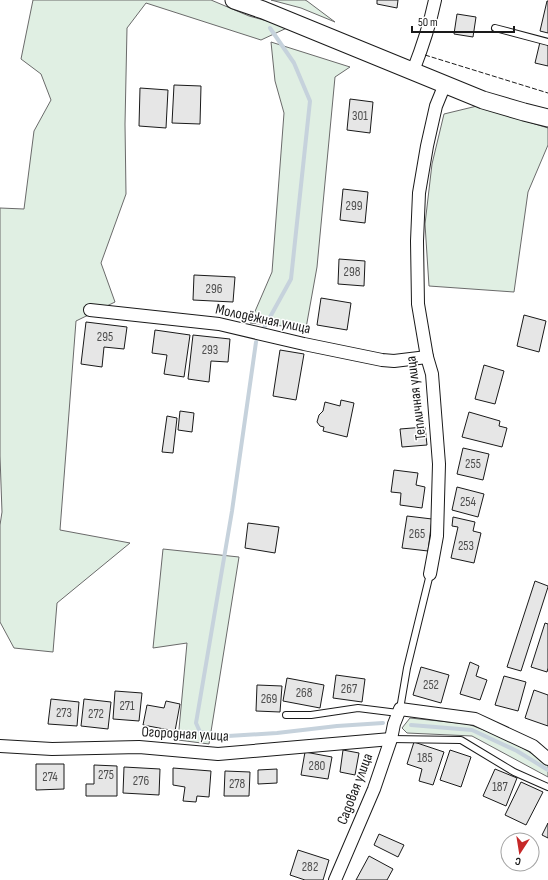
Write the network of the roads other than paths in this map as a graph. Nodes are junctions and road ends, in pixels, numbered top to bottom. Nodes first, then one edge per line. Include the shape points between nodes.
1 (234, 0) edge
2 (435, 0) edge
3 (495, 28) dead end
4 (548, 42) edge
5 (413, 71) junction
6 (445, 84) junction
7 (548, 118) edge
8 (90, 310) dead end
9 (428, 357) junction
10 (430, 574) joint
11 (399, 711) junction
12 (286, 715) dead end
13 (391, 739) junction
14 (0, 746) edge
15 (548, 759) edge
16 (548, 788) edge
17 (335, 880) edge

1 - 5 street
2 - 5 street
3 - 4 lane
5 - 6 street
6 - 7 street via 483,100
6 - 9 street, Тепличная улица via 436,106 419,193 418,304
8 - 9 street, Молодёжная улица via 219,324 382,360
9 - 10 street, Тепличная улица via 432,374 439,464 437,536
10 - 11 lane, Тепличная улица
11 - 12 lane via 358,708 311,715
11 - 13 street, Садовая улица
11 - 15 street via 475,719 533,746
13 - 14 street, Огородная улица via 218,754 139,747 52,749
13 - 16 lane via 461,740 514,772
13 - 17 street, Садовая улица via 374,789

